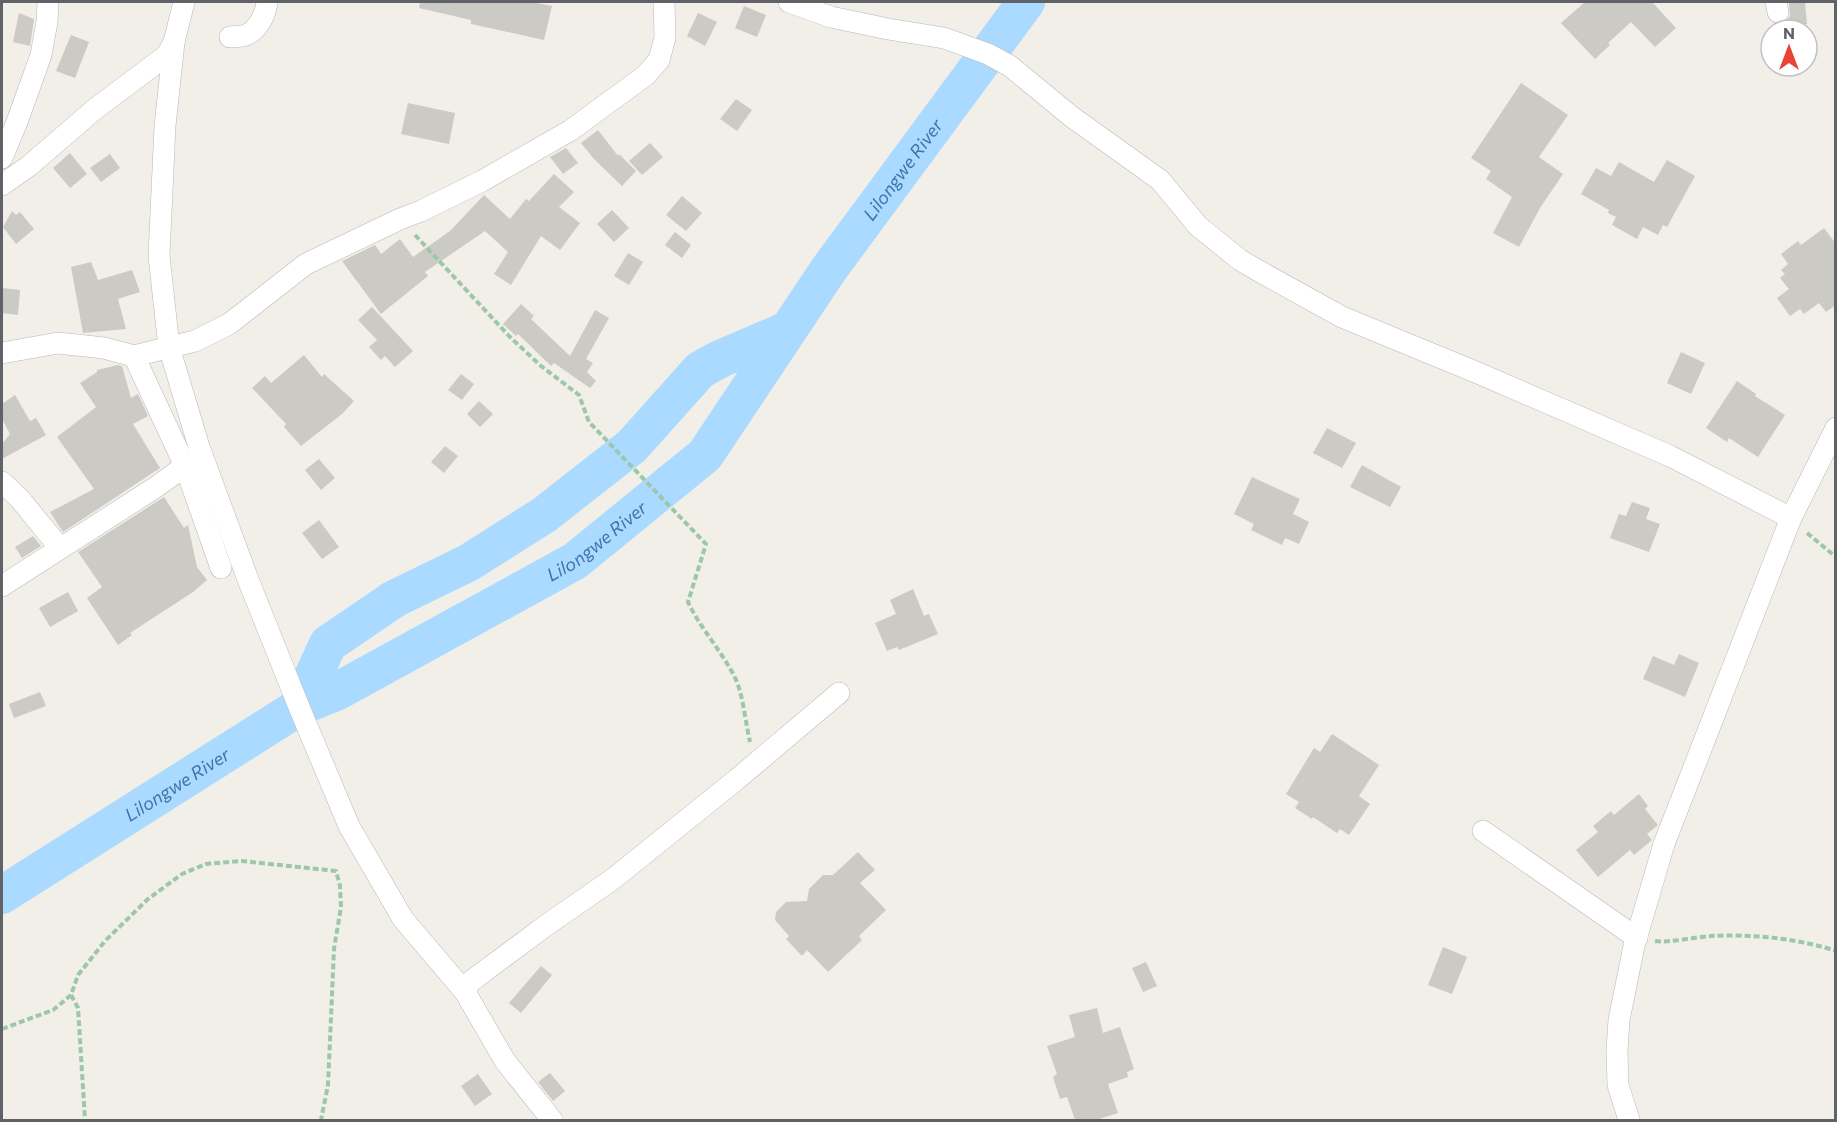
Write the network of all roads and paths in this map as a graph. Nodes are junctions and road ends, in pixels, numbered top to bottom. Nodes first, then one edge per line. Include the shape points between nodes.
1 (48, 2) edge
2 (184, 2) edge
3 (267, 2) edge
4 (664, 2) edge
5 (789, 2) edge
6 (230, 37) dead end
7 (174, 42) junction
8 (2, 158) edge
9 (2, 185) edge
10 (400, 219) junction
11 (169, 347) junction
12 (2, 353) edge
13 (134, 356) junction
14 (1836, 428) edge
15 (185, 466) junction
16 (2, 482) edge
17 (1791, 518) junction
18 (60, 548) junction
19 (1836, 557) edge
20 (221, 568) dead end
21 (2, 586) edge
22 (839, 693) dead end
23 (756, 763) junction
24 (1483, 831) dead end
25 (1637, 938) junction
26 (1836, 951) edge
27 (465, 992) junction
28 (71, 995) junction
29 (2, 1029) edge
30 (84, 1120) edge
31 (321, 1120) edge
32 (552, 1120) edge
33 (1629, 1120) edge

1 - 8 street via 41,55
2 - 7 street
3 - 6 street via 259,25 246,35
4 - 10 street via 665,38 658,60 646,75 571,130 482,181
5 - 17 street via 831,17 944,38 995,58 1160,180 1198,226 1257,270 1341,317 1670,456
7 - 9 street via 166,55
7 - 11 street via 165,126 159,256
10 - 11 street via 306,264 229,324 195,341
10 - 23 path via 510,337 579,395 589,423 706,544 688,602 738,684
11 - 13 street
11 - 27 street via 199,447 249,582 349,826 403,920
12 - 13 street via 58,343
13 - 15 street
14 - 17 street
15 - 18 street
15 - 20 street
16 - 18 street
17 - 19 path
17 - 25 street via 1664,844
18 - 21 street
22 - 23 street
23 - 27 street via 613,879 470,982
24 - 25 street
25 - 26 path via 1661,942 1722,935 1797,941
25 - 33 street via 1619,1020 1617,1050 1618,1085
27 - 32 street via 505,1061
28 - 29 path via 53,1010
28 - 30 path via 78,1008
28 - 31 path via 78,975 105,941 148,899 182,874 206,864 242,861 336,871 340,907 334,949 328,1085

